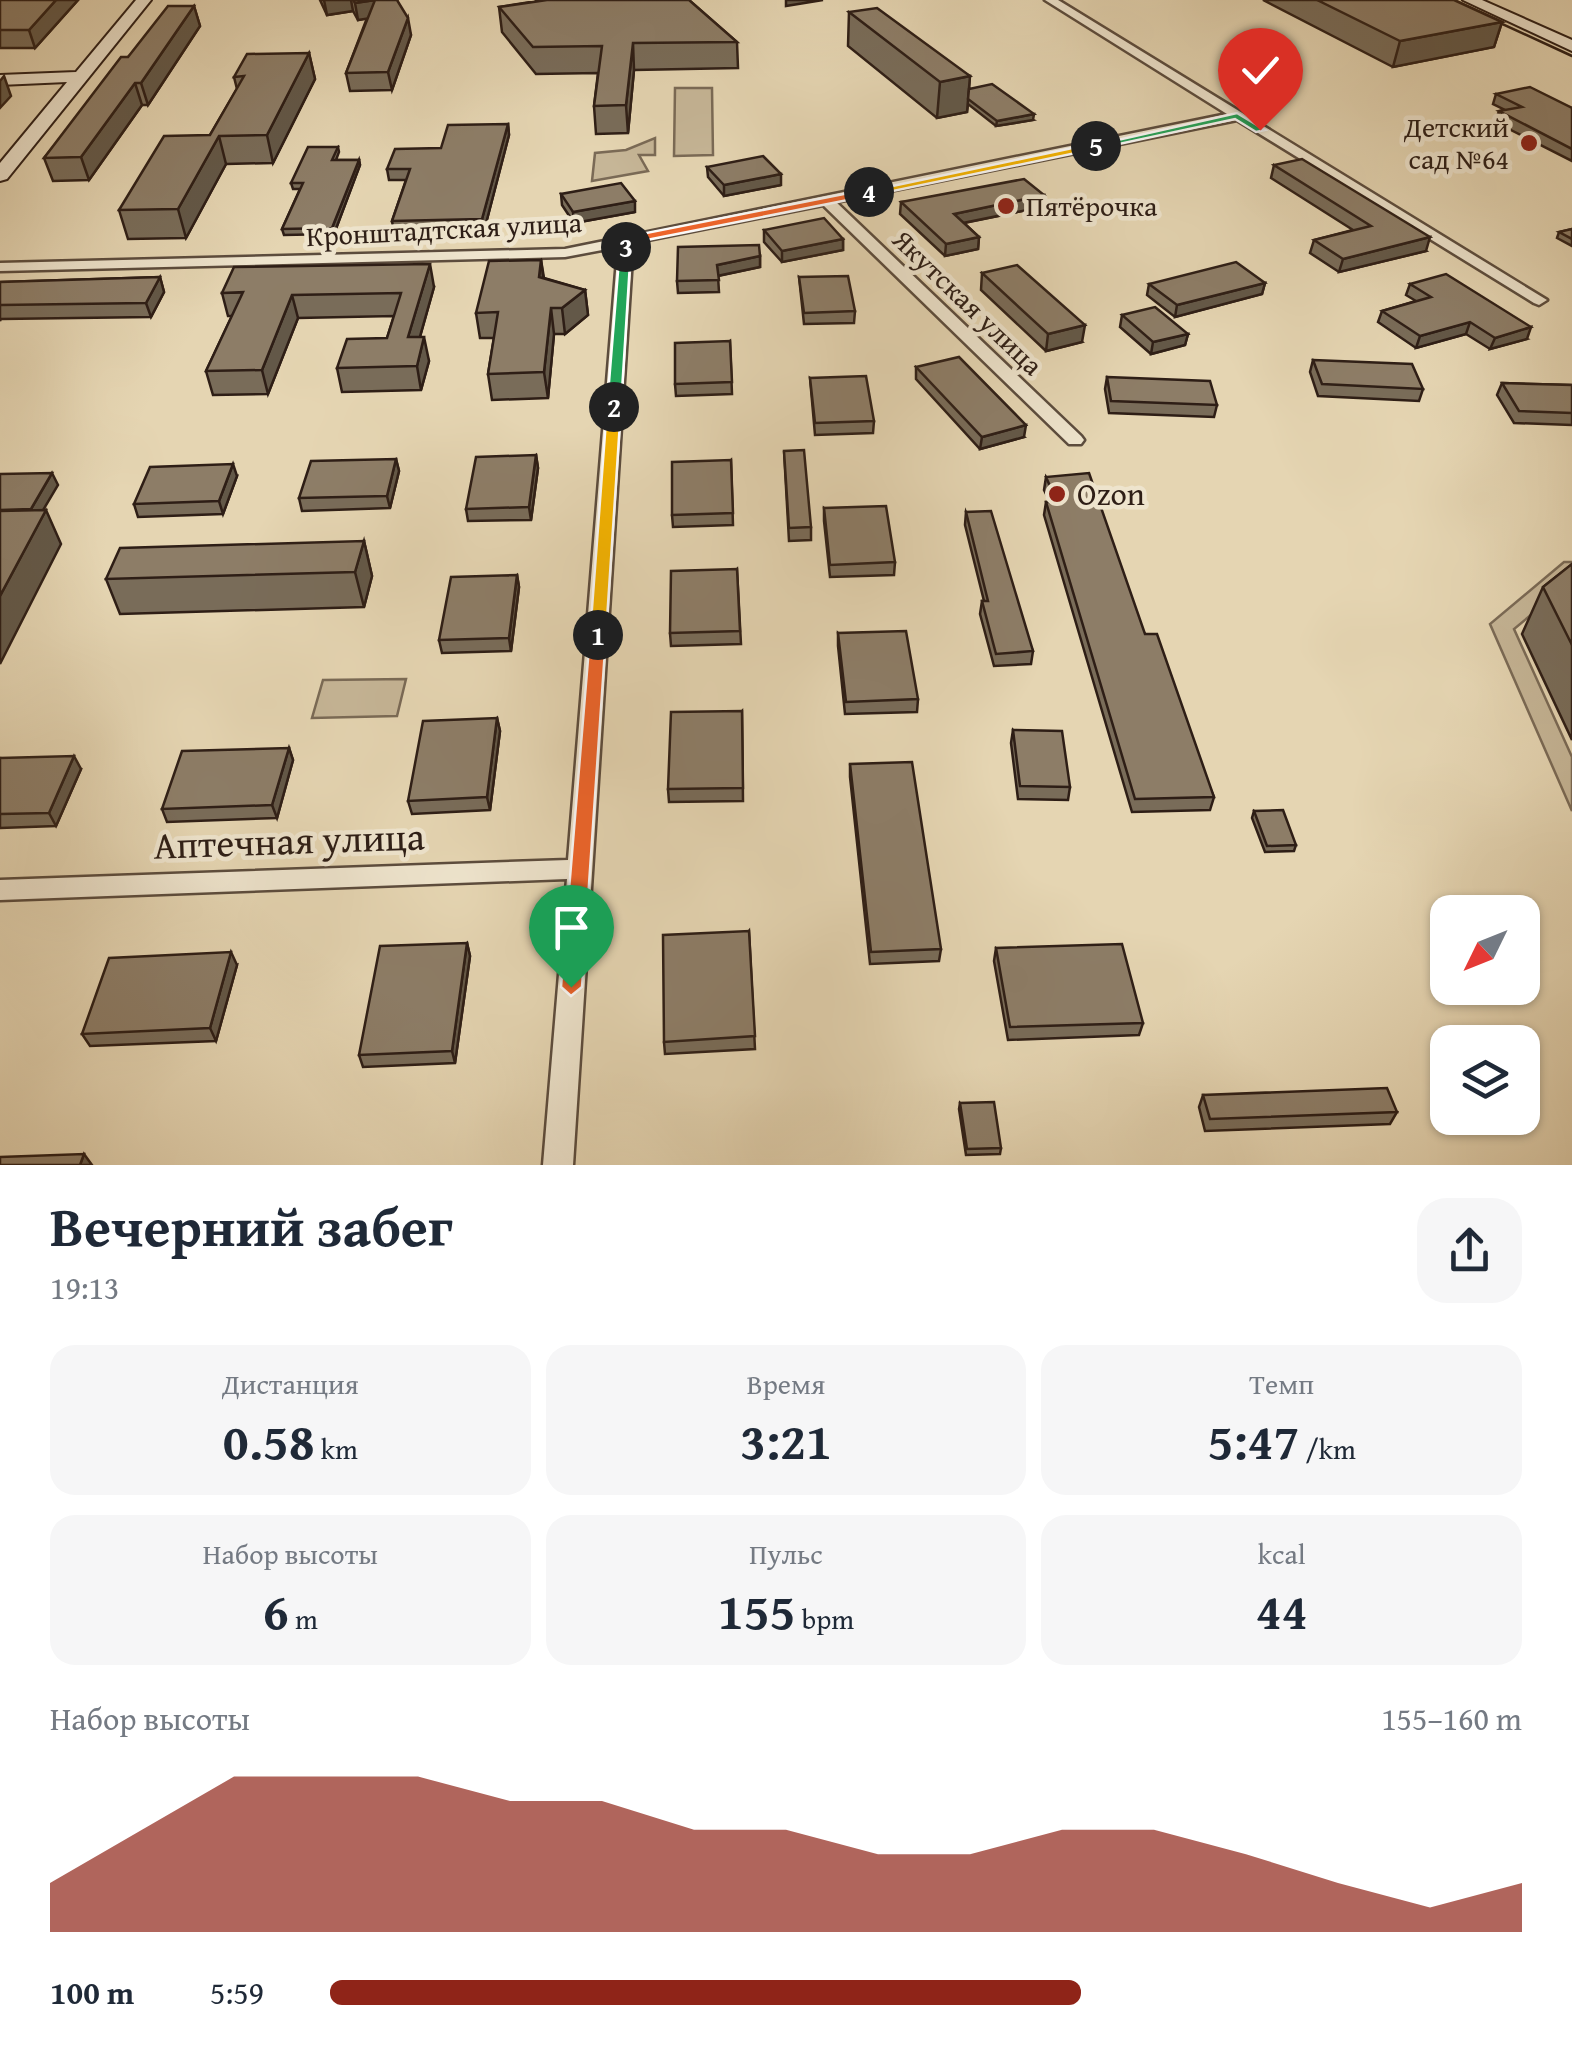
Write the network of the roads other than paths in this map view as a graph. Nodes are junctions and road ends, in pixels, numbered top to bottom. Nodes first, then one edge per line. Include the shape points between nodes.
1 (144, 0) edge
2 (1050, 0) edge
3 (1470, 0) edge
4 (1572, 46) edge
5 (80, 77) junction
6 (0, 80) edge
7 (1237, 116) junction
8 (0, 175) edge
9 (827, 201) junction
10 (626, 240) junction
11 (0, 267) edge
12 (1539, 300) dead end
13 (1075, 440) dead end
14 (580, 869) junction
15 (0, 890) edge
16 (558, 1165) edge

1 - 5 street
2 - 7 street
3 - 4 street
5 - 6 street
5 - 8 street
7 - 9 street, Кронштадтская улица
7 - 12 street
9 - 10 street, Кронштадтская улица
9 - 13 street, Якутская улица
10 - 11 street, Кронштадтская улица via 548,255
10 - 14 street
14 - 15 street, Аптечная улица
14 - 16 street

